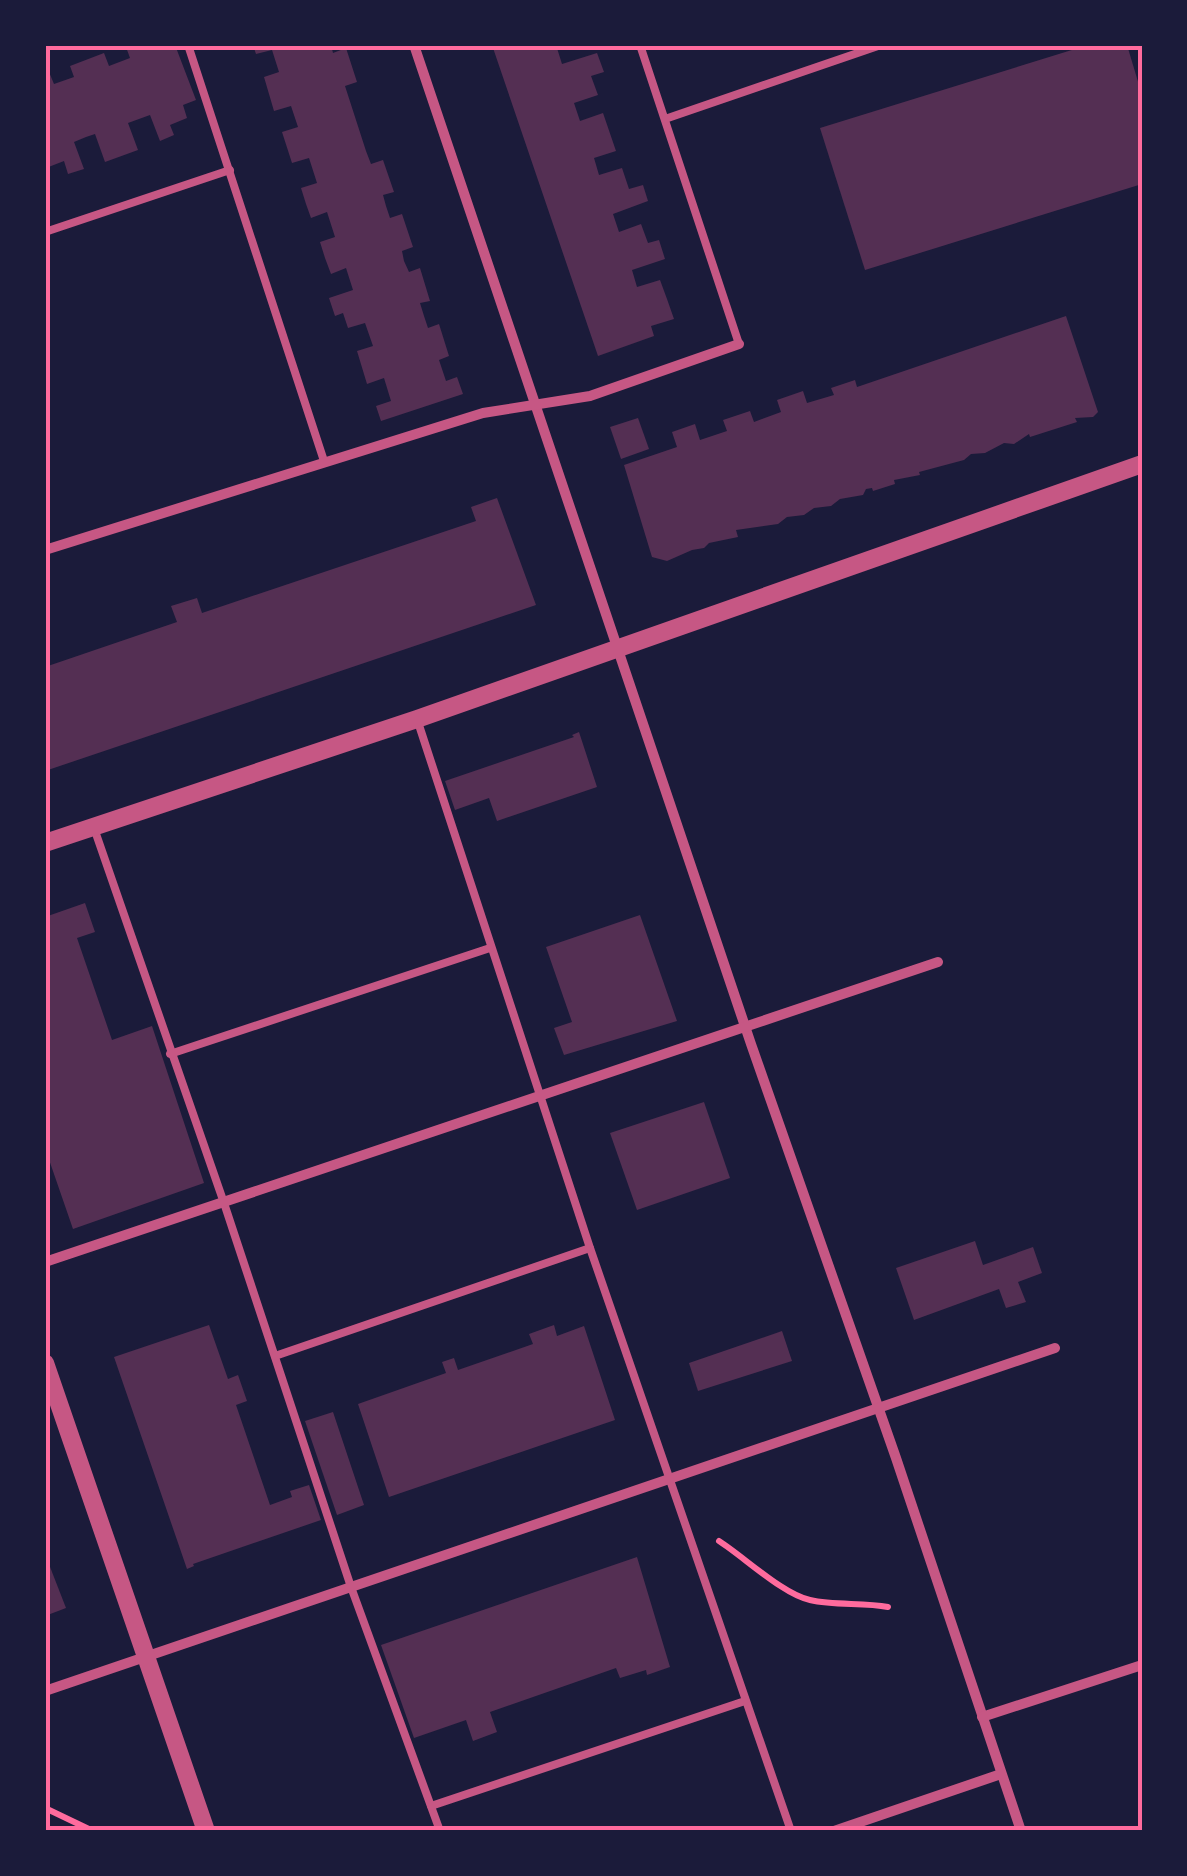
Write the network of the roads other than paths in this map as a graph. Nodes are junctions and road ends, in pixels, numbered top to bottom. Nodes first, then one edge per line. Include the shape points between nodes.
1 (188, 45) edge
2 (414, 45) edge
3 (640, 45) edge
4 (881, 45) edge
5 (665, 119) junction
6 (230, 170) junction
7 (45, 232) edge
8 (739, 344) joint
9 (536, 403) junction
10 (324, 460) junction
11 (1142, 464) edge
12 (45, 550) edge
13 (618, 649) junction
14 (417, 719) junction
15 (94, 827) junction
16 (45, 844) edge
17 (490, 948) junction
18 (938, 962) dead end
19 (745, 1027) junction
20 (170, 1054) junction
21 (540, 1098) junction
22 (224, 1203) junction
23 (590, 1248) junction
24 (45, 1262) edge
25 (1055, 1348) dead end
26 (275, 1356) junction
27 (45, 1363) edge
28 (879, 1408) junction
29 (672, 1478) junction
30 (351, 1587) junction
31 (146, 1656) junction
32 (1142, 1664) edge
33 (45, 1690) edge
34 (745, 1701) junction
35 (982, 1717) junction
36 (1001, 1774) junction
37 (431, 1806) junction
38 (206, 1831) edge
39 (440, 1831) edge
40 (790, 1831) edge
41 (834, 1831) edge
42 (1021, 1831) edge

1 - 6 lane
2 - 9 street
3 - 5 lane
4 - 5 lane
5 - 8 lane
6 - 7 lane
6 - 10 lane
8 - 9 street via 590,396
9 - 10 street
9 - 13 street
10 - 12 street
11 - 13 street
13 - 14 street
13 - 19 street
14 - 15 street
14 - 17 lane
15 - 16 street
15 - 20 lane
17 - 20 lane
17 - 21 lane
18 - 19 street
19 - 21 street
19 - 28 street
20 - 22 lane
21 - 22 street
21 - 23 lane
22 - 24 street
22 - 26 lane
23 - 26 lane
23 - 29 lane
25 - 28 street
26 - 30 lane
27 - 31 street
28 - 29 street
28 - 35 street
29 - 30 street
29 - 34 lane
30 - 31 street
30 - 37 lane
31 - 33 street
31 - 38 street
32 - 35 street
34 - 37 lane
34 - 40 lane
35 - 36 street
36 - 41 street
36 - 42 street
37 - 39 lane

